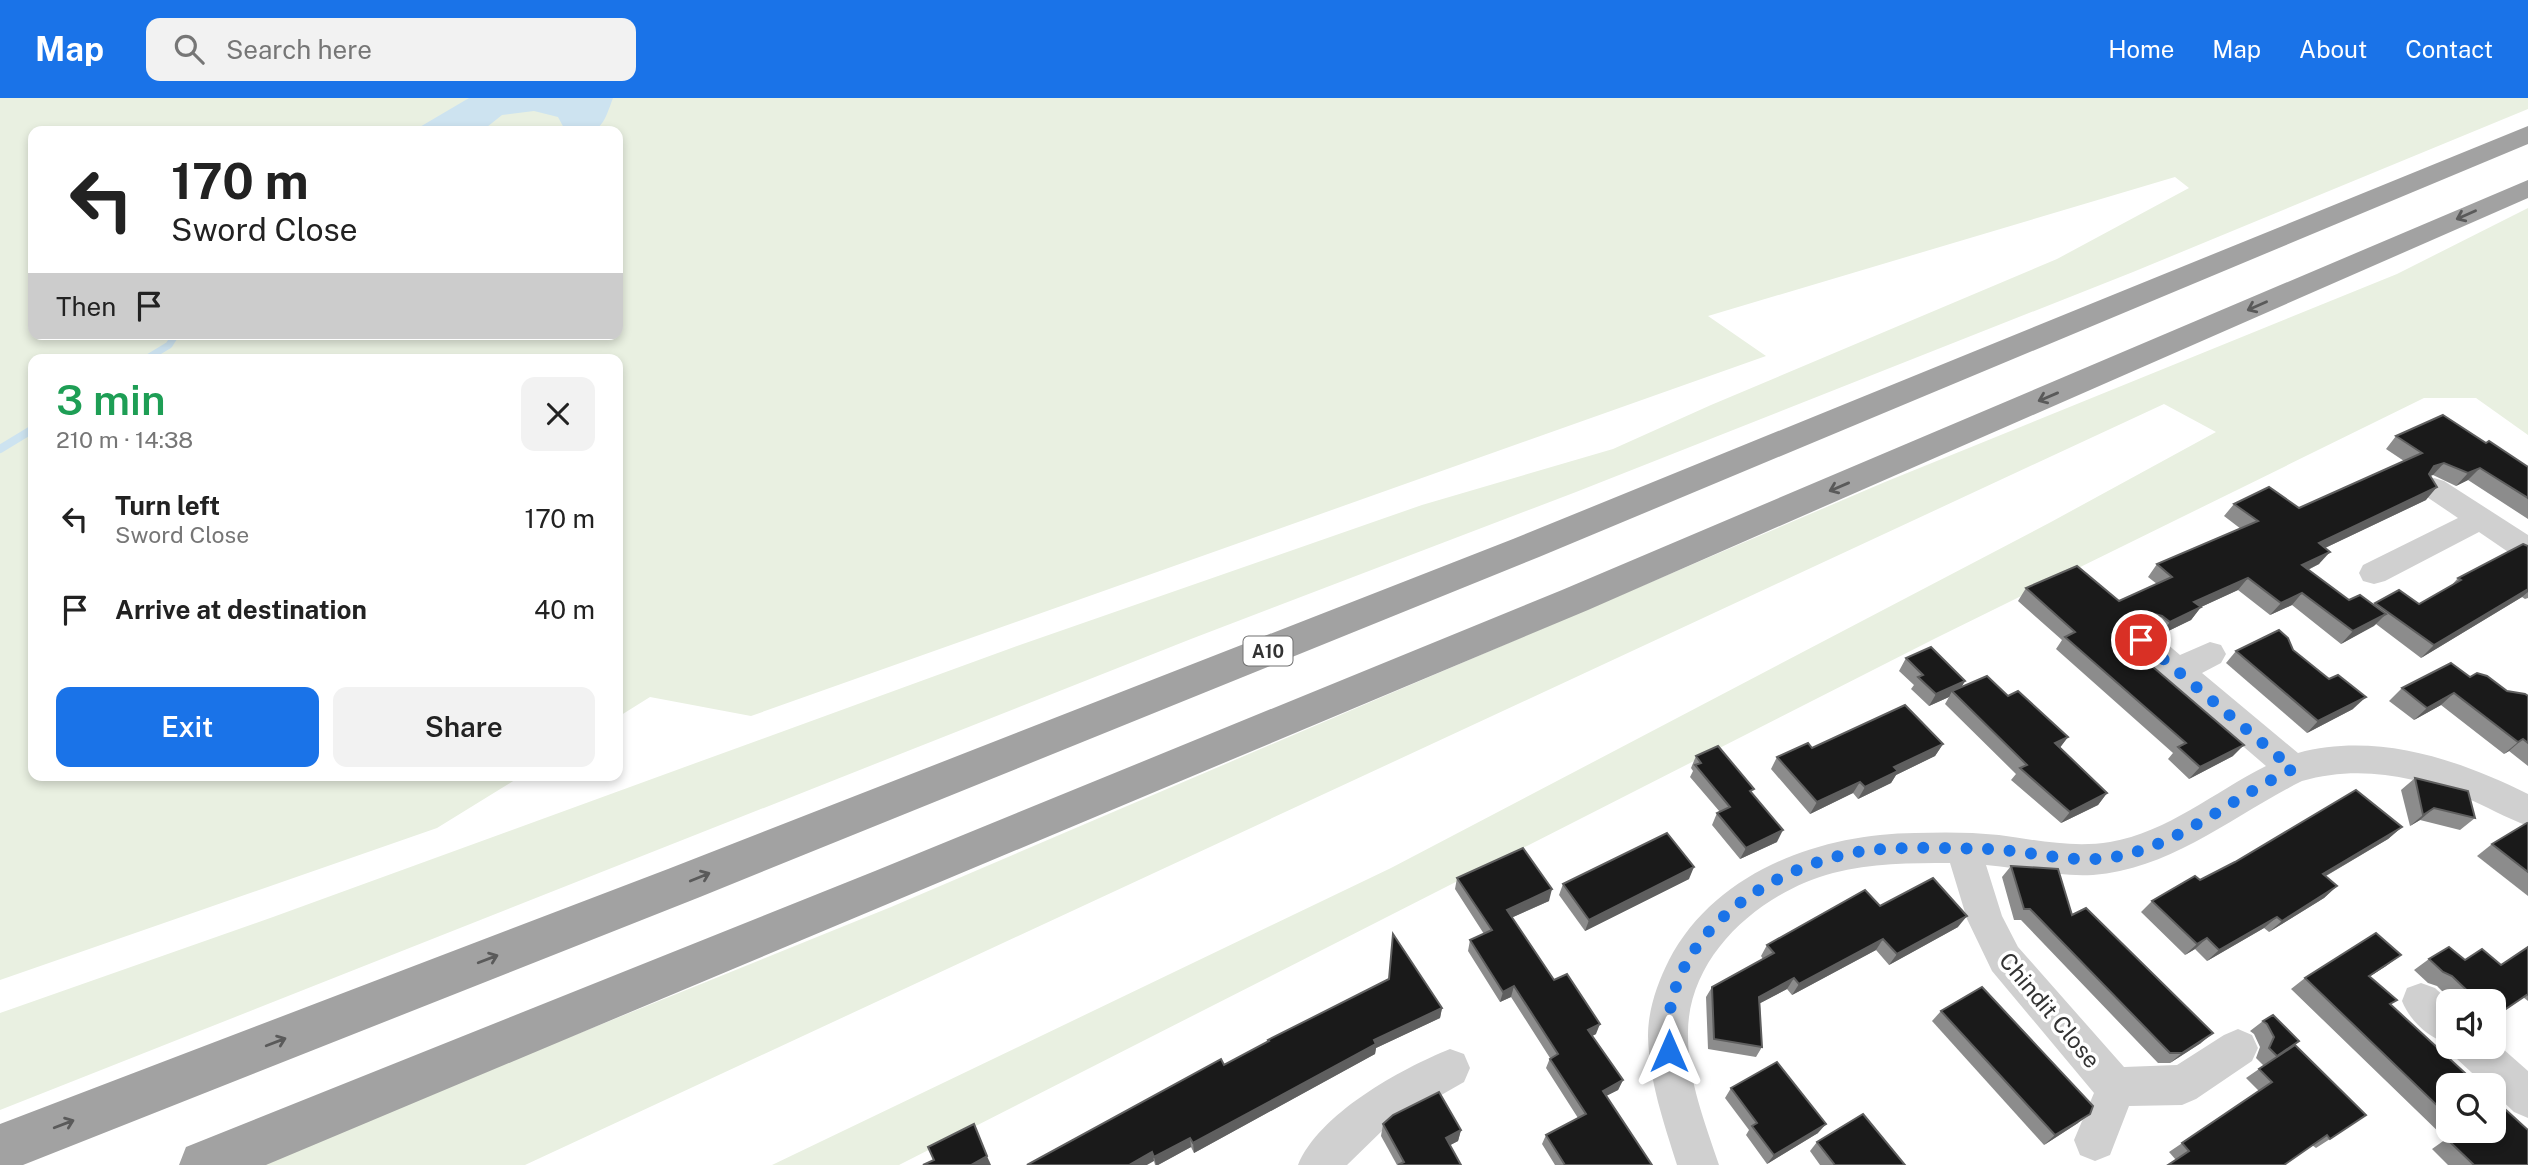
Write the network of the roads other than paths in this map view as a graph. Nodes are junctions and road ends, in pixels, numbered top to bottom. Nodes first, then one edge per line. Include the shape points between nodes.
1 (2528, 134) edge
2 (2528, 188) edge
3 (2434, 488) edge
4 (2480, 519) junction
5 (2528, 550) edge
6 (2374, 573) dead end
7 (2141, 640) dead end
8 (2210, 654) dead end
9 (2178, 670) junction
10 (2293, 769) junction
11 (2528, 811) edge
12 (1963, 848) junction
13 (2238, 1048) dead end
14 (2490, 1059) edge
15 (1450, 1068) dead end
16 (2522, 1081) edge
17 (2116, 1088) junction
18 (2095, 1140) dead end
19 (0, 1149) edge
20 (204, 1165) edge
21 (1319, 1165) edge
22 (1698, 1165) edge

19 -> 1 highway, A10 via 1487,564
2 -> 20 highway via 1561,606
3 - 4 street
4 - 5 street
4 - 6 street
7 - 9 street
8 - 9 street
9 - 10 street
10 - 11 street via 2342,759 2399,764 2464,781
10 - 12 street via 2168,839 2128,854 2086,858
12 - 17 street, Chindit Close via 1984,919 2005,959
12 - 22 street via 1866,851 1808,866 1761,889 1706,933 1674,992 1669,1017 1669,1051 1680,1108
13 - 17 street via 2182,1085
14 - 16 street
15 - 21 street via 1373,1112
17 - 18 street

